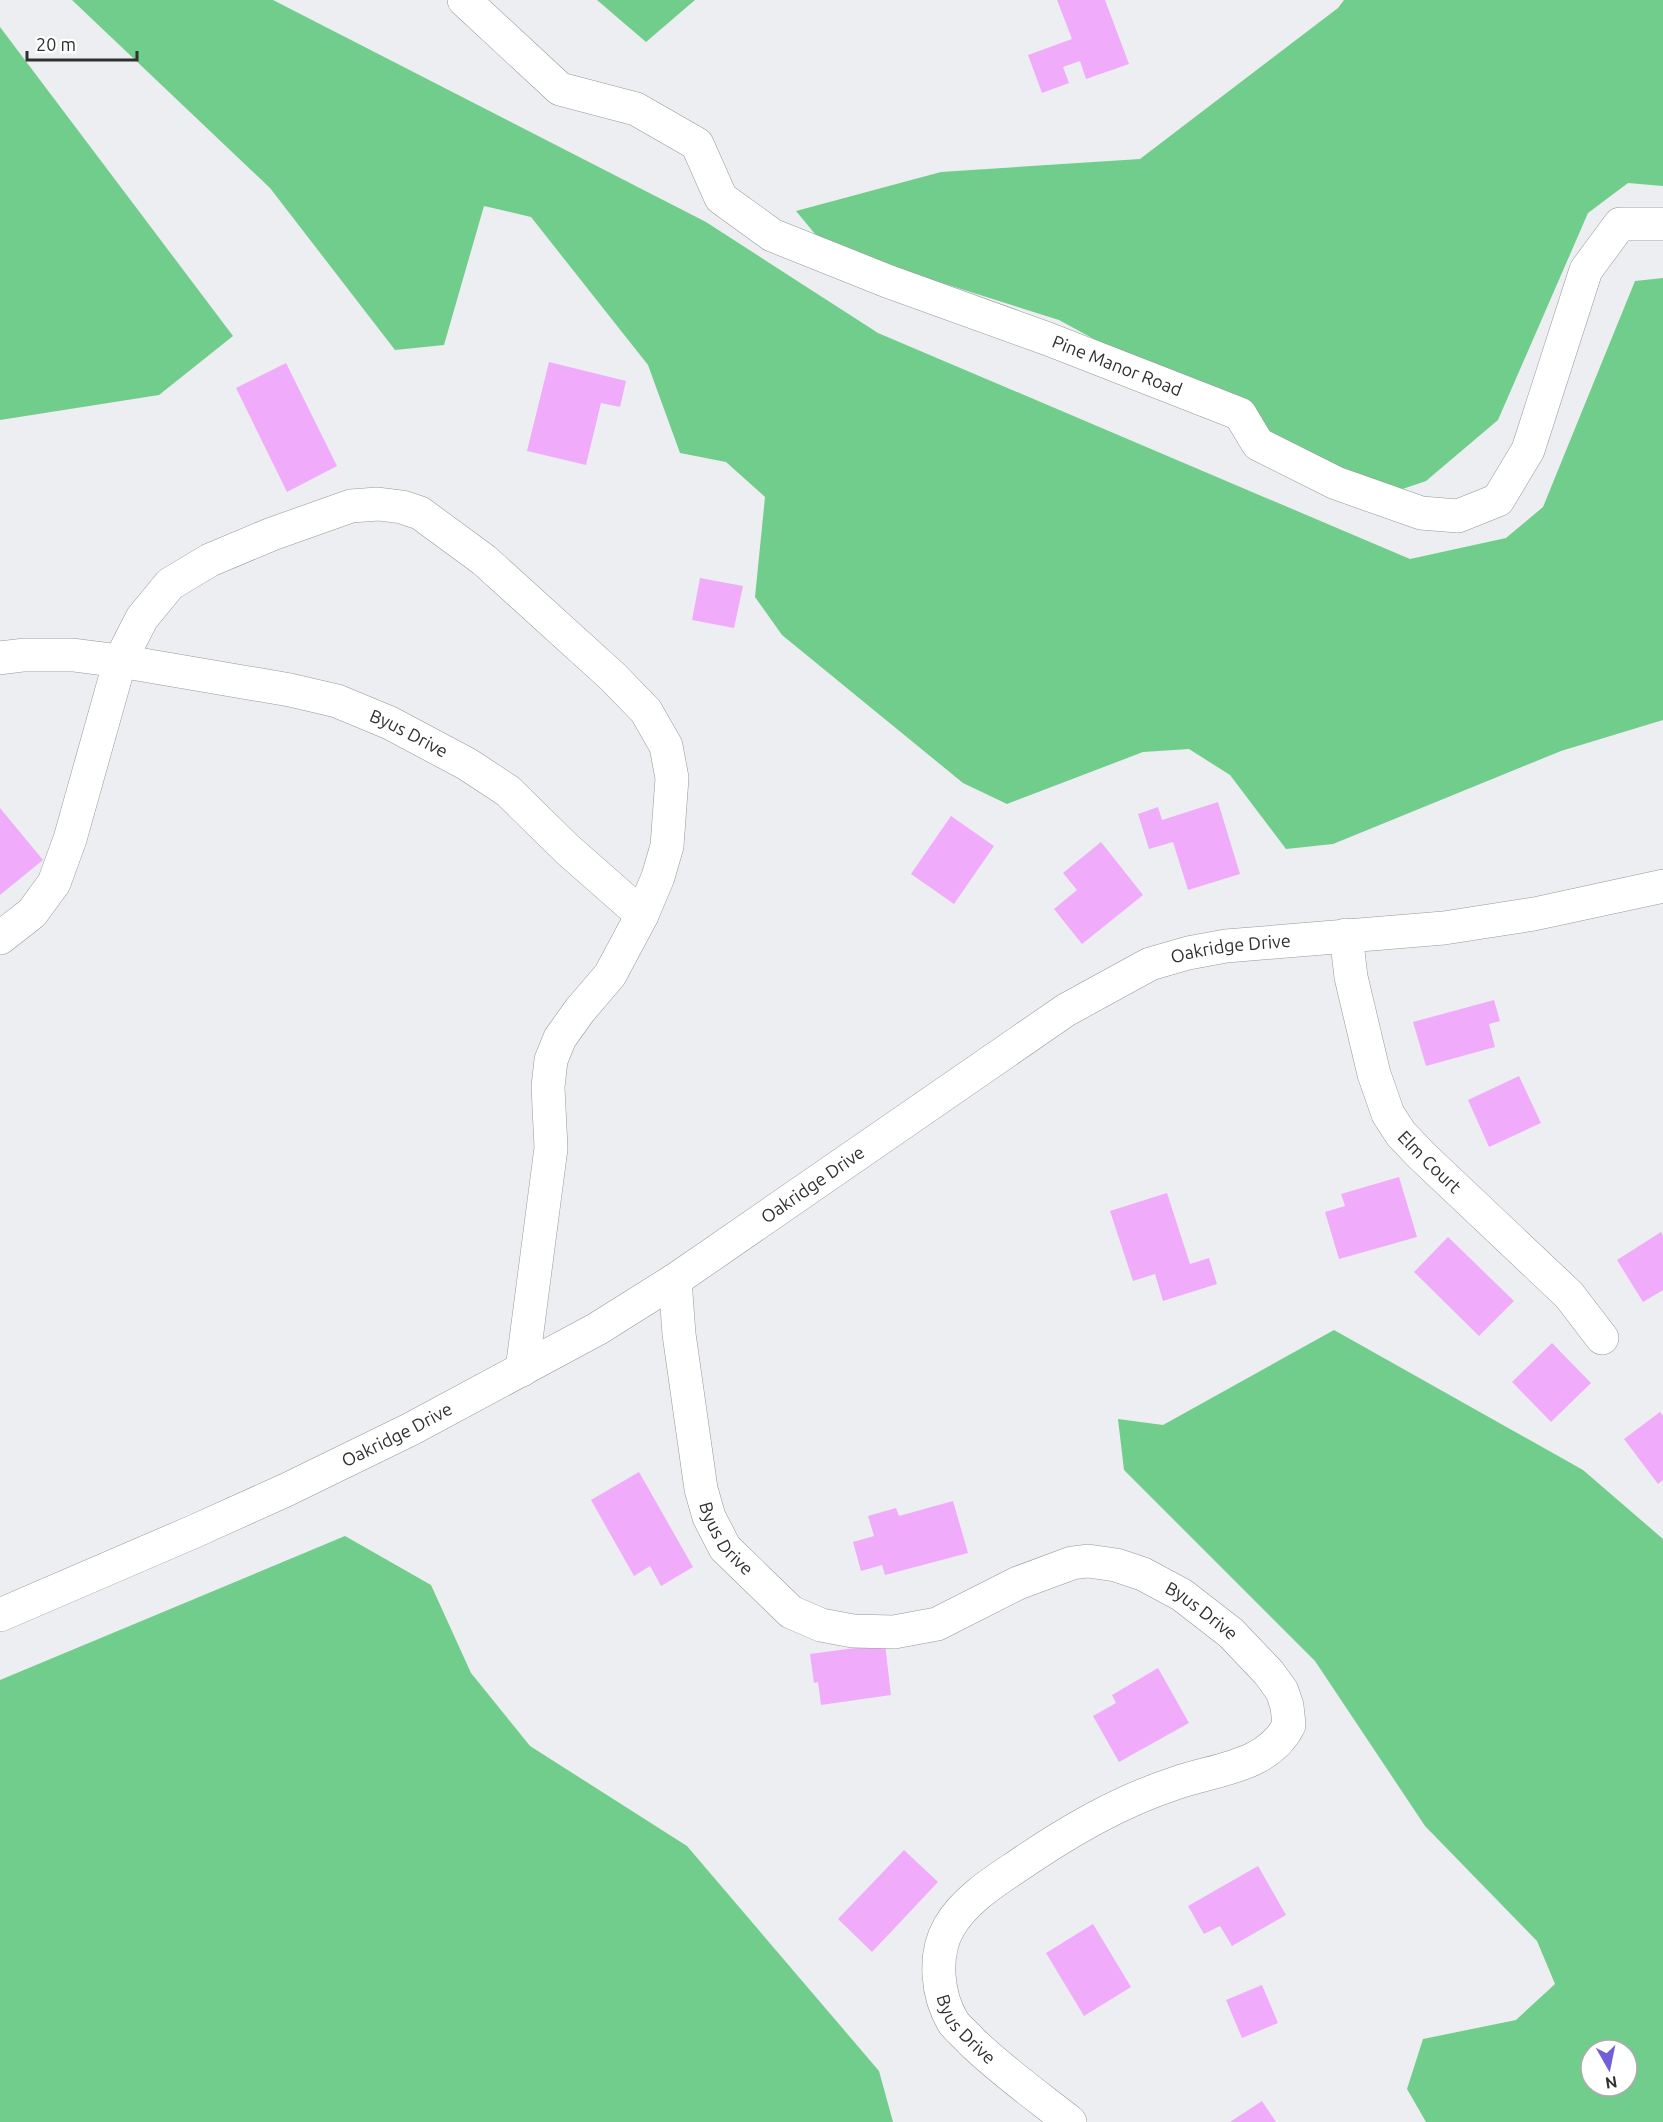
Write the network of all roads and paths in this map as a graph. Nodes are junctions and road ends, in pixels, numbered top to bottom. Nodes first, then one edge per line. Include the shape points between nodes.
1 (464, 0) edge
2 (1663, 224) edge
3 (0, 658) edge
4 (120, 662) junction
5 (1663, 886) edge
6 (642, 915) junction
7 (1346, 935) junction
8 (0, 938) edge
9 (675, 1280) junction
10 (1602, 1338) dead end
11 (522, 1370) junction
12 (0, 1615) edge
13 (1070, 2122) edge

1 - 2 street, Pine Manor Road via 560,89 636,109 697,144 721,198 771,235 1240,414 1258,444 1336,483 1421,513 1458,516 1498,500 1528,450 1586,270 1620,224
3 - 4 street, Byus Drive via 73,655
4 - 6 street, Byus Drive via 290,690 337,701 390,723 508,790
4 - 6 street via 142,618 170,584 210,560 351,506 378,504 420,513 484,560 613,677 646,711 666,746 672,778 667,846
4 - 8 street via 54,883 32,913
5 - 7 street, Oakridge Drive via 1534,914 1444,928
6 - 11 street via 610,975 560,1038 550,1060 551,1148
7 - 9 street, Oakridge Drive via 1226,946 1150,964 1066,1010
7 - 10 street, Elm Court via 1366,1047 1388,1114 1421,1155 1569,1295
9 - 11 street, Oakridge Drive
9 - 13 street, Byus Drive via 701,1489 709,1517 725,1548 791,1612 821,1625 894,1632 937,1624 1018,1583 1072,1563 1116,1565 1182,1595 1231,1633 1282,1691 1289,1725 1261,1755 1178,1782 1095,1817 992,1883 950,1926 942,1948 940,1991 955,2025 985,2055
11 - 12 street, Oakridge Drive via 286,1490

